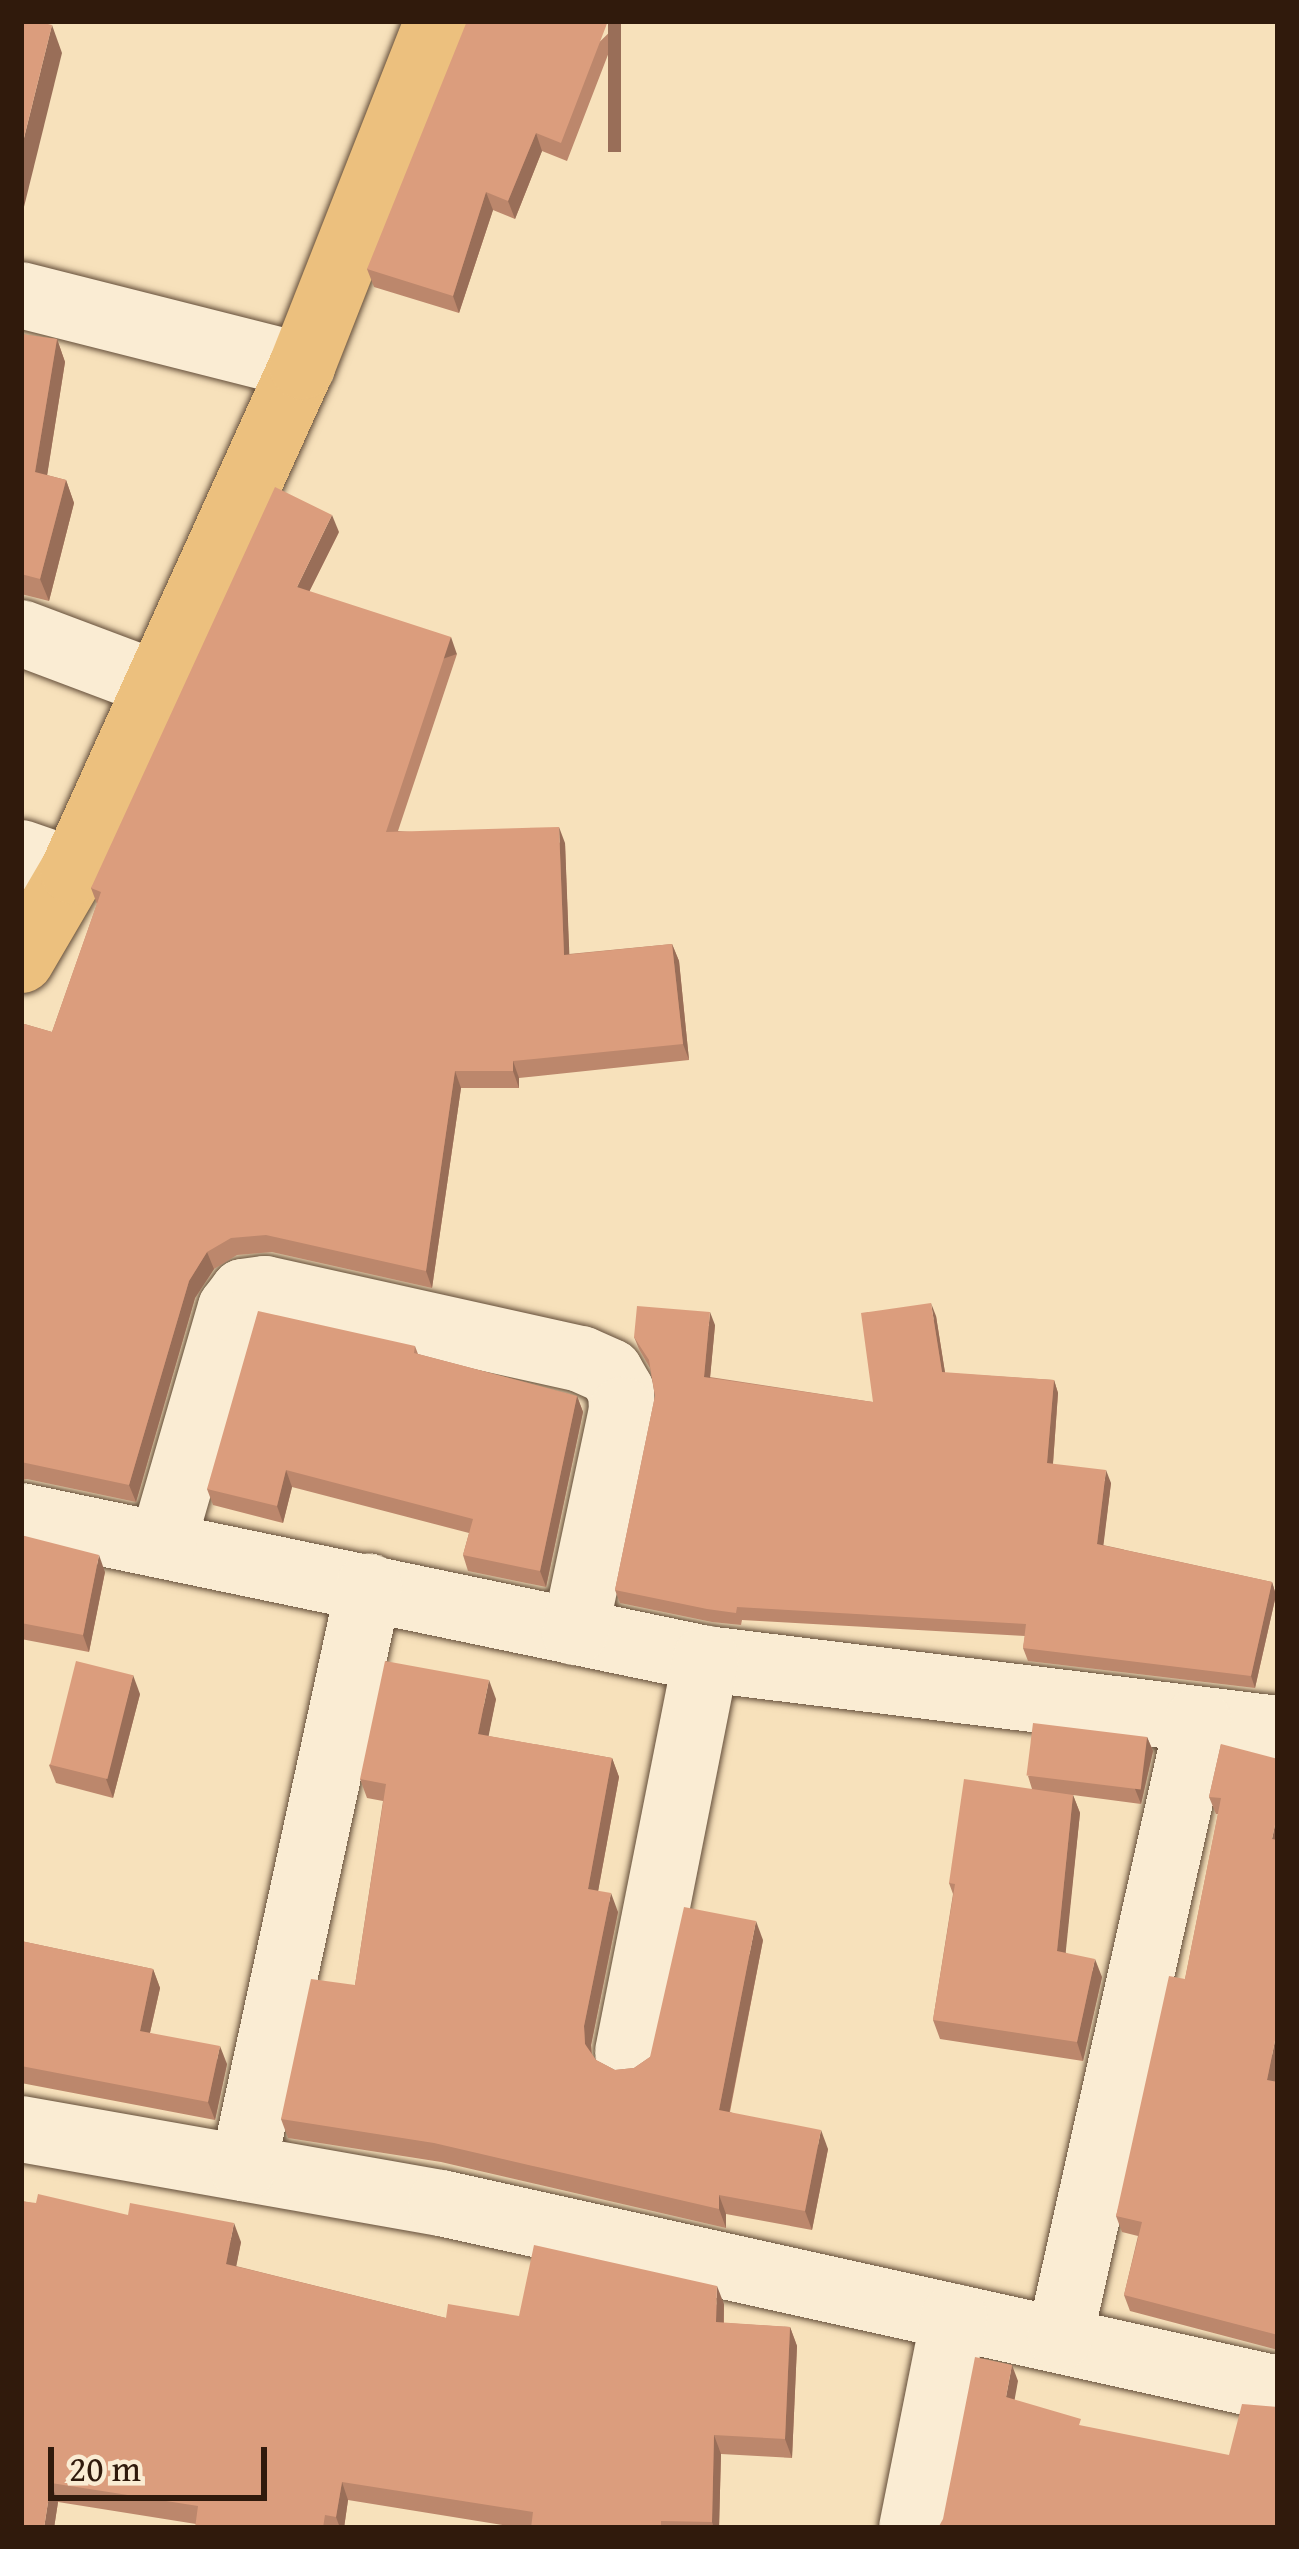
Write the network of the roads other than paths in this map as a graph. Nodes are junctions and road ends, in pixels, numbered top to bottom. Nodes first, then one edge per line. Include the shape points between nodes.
1 (438, 21) edge
2 (21, 295) edge
3 (302, 366) junction
4 (21, 633) edge
5 (154, 683) junction
6 (47, 862) edge
7 (21, 960) edge
8 (21, 1516) edge
9 (162, 1545) junction
10 (369, 1586) junction
11 (575, 1631) junction
12 (706, 1659) junction
13 (1198, 1720) junction
14 (1278, 1730) edge
15 (628, 2052) dead end
16 (21, 2129) edge
17 (243, 2168) junction
18 (955, 2317) junction
19 (1060, 2337) junction
20 (1278, 2389) edge
21 (912, 2528) edge

1 - 3 main road
2 - 3 street
3 - 5 main road
4 - 5 street
5 - 6 main road
6 - 7 main road
8 - 9 street
9 - 10 street
9 - 11 street via 231,1308 243,1292 266,1289 610,1372 622,1410
10 - 11 street
10 - 17 street
11 - 12 street
12 - 13 street
12 - 15 street
13 - 14 street
13 - 19 street
16 - 17 street
17 - 18 street via 441,2203
18 - 19 street
18 - 21 street
19 - 20 street

